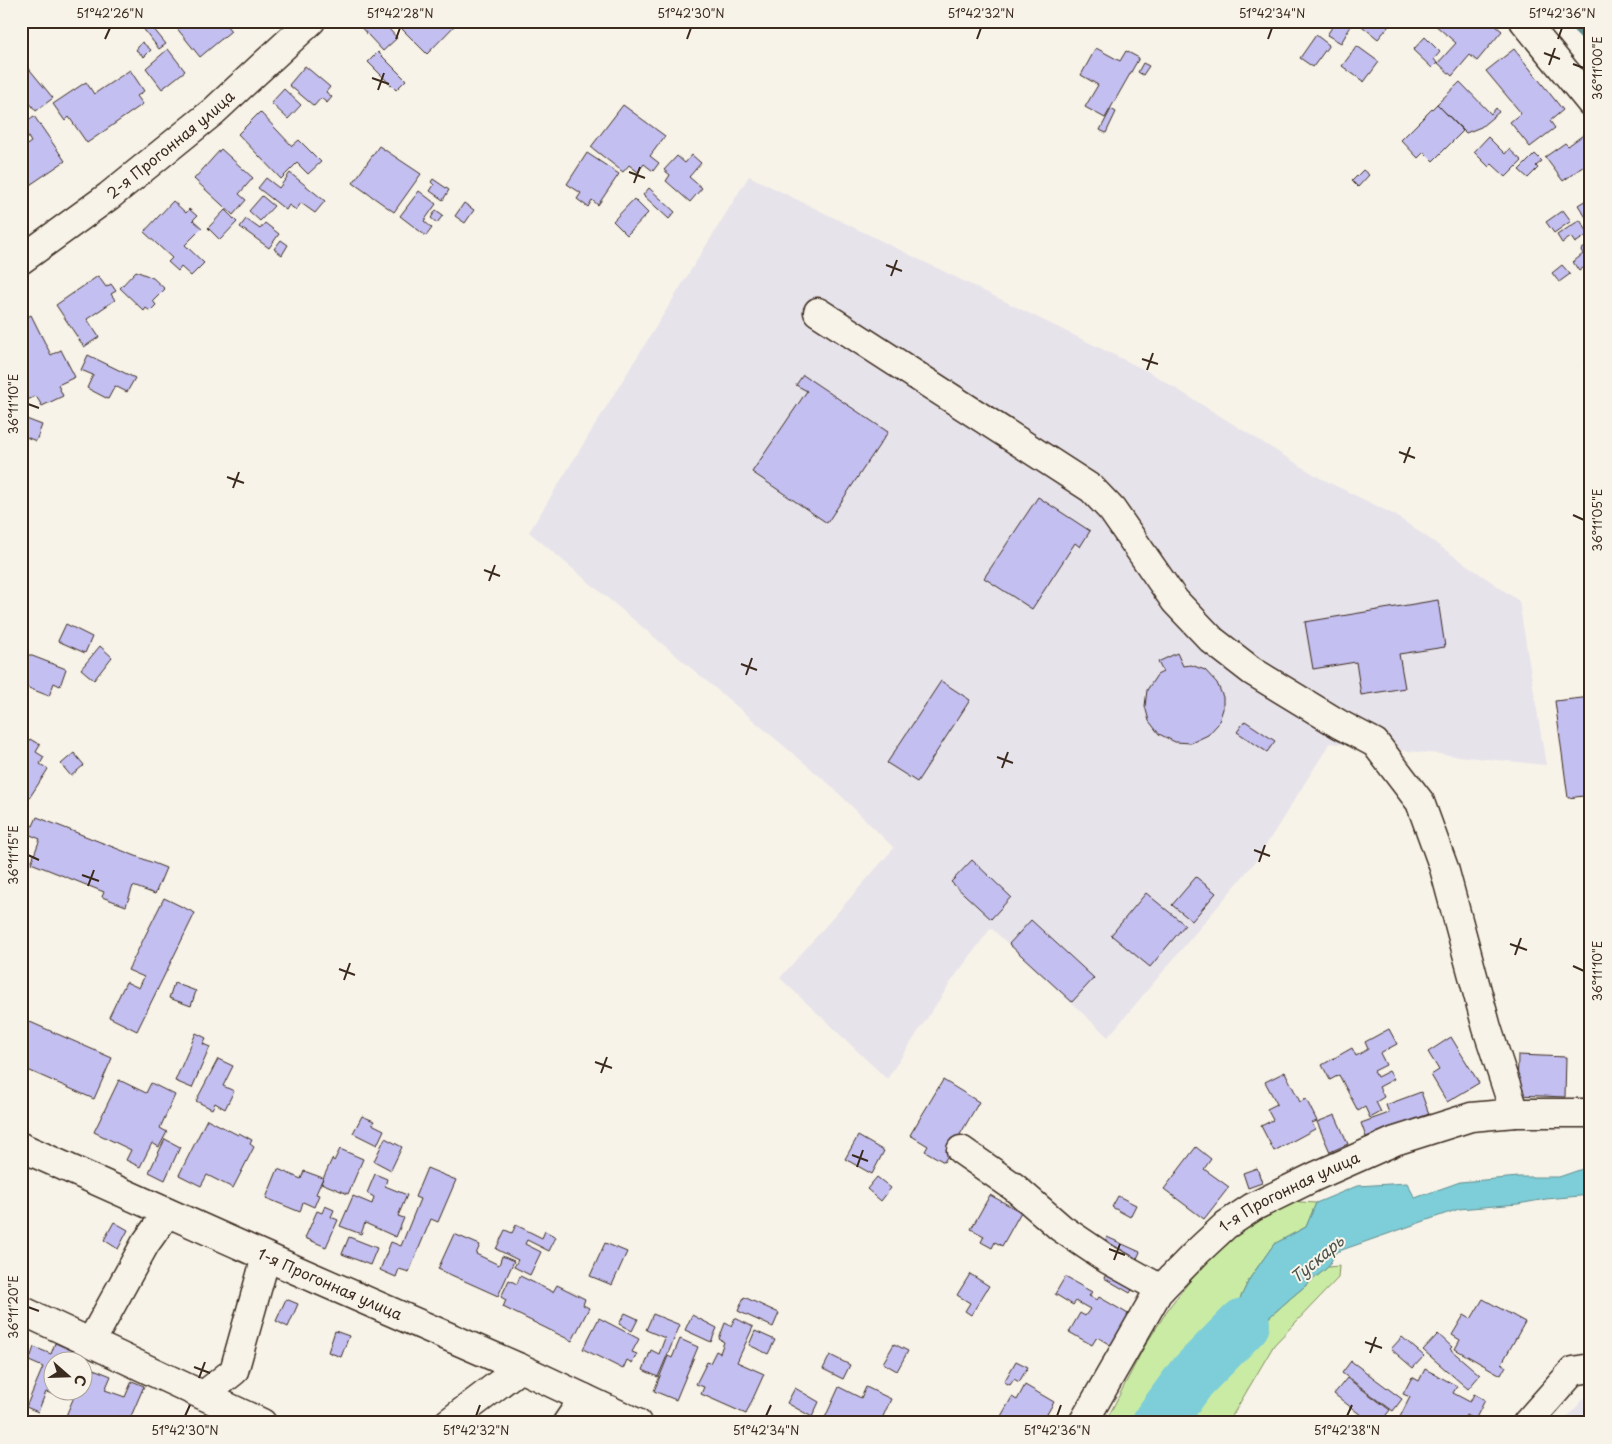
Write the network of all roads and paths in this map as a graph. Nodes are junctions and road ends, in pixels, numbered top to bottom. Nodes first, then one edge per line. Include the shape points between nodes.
1 (311, 21) edge
2 (1524, 21) edge
3 (1591, 104) edge
4 (21, 260) edge
5 (818, 312) dead end
6 (1591, 1112) edge
7 (1515, 1113) junction
8 (21, 1147) edge
9 (961, 1150) dead end
10 (167, 1212) junction
11 (266, 1257) junction
12 (1161, 1289) junction
13 (21, 1310) edge
14 (91, 1342) junction
15 (520, 1368) junction
16 (1591, 1368) edge
17 (204, 1395) junction
18 (584, 1398) junction
19 (262, 1423) edge
20 (448, 1423) edge
21 (567, 1423) edge
22 (637, 1423) edge
23 (1083, 1423) edge
24 (1527, 1423) edge

1 - 4 street, 2-я Прогонная улица via 214,111 109,196
2 - 3 street
5 - 7 street via 1092,489 1112,510 1176,601 1212,640 1252,671 1375,742 1420,802 1444,868 1487,1028
6 - 7 street, 1-я Прогонная улица
7 - 12 street, 1-я Прогонная улица via 1471,1117 1395,1141 1289,1189 1253,1207 1226,1226
8 - 10 street, 1-я Прогонная улица
9 - 12 street via 1014,1187 1069,1234 1107,1260
10 - 11 street, 1-я Прогонная улица
10 - 14 street via 145,1244
11 - 15 street, 1-я Прогонная улица
11 - 17 street via 234,1371
12 - 23 street, 1-я Прогонная улица
13 - 14 street
14 - 17 street
15 - 18 street, 1-я Прогонная улица
15 - 20 street
16 - 24 street via 1573,1371
17 - 19 street
18 - 21 street
18 - 22 street, 1-я Прогонная улица

